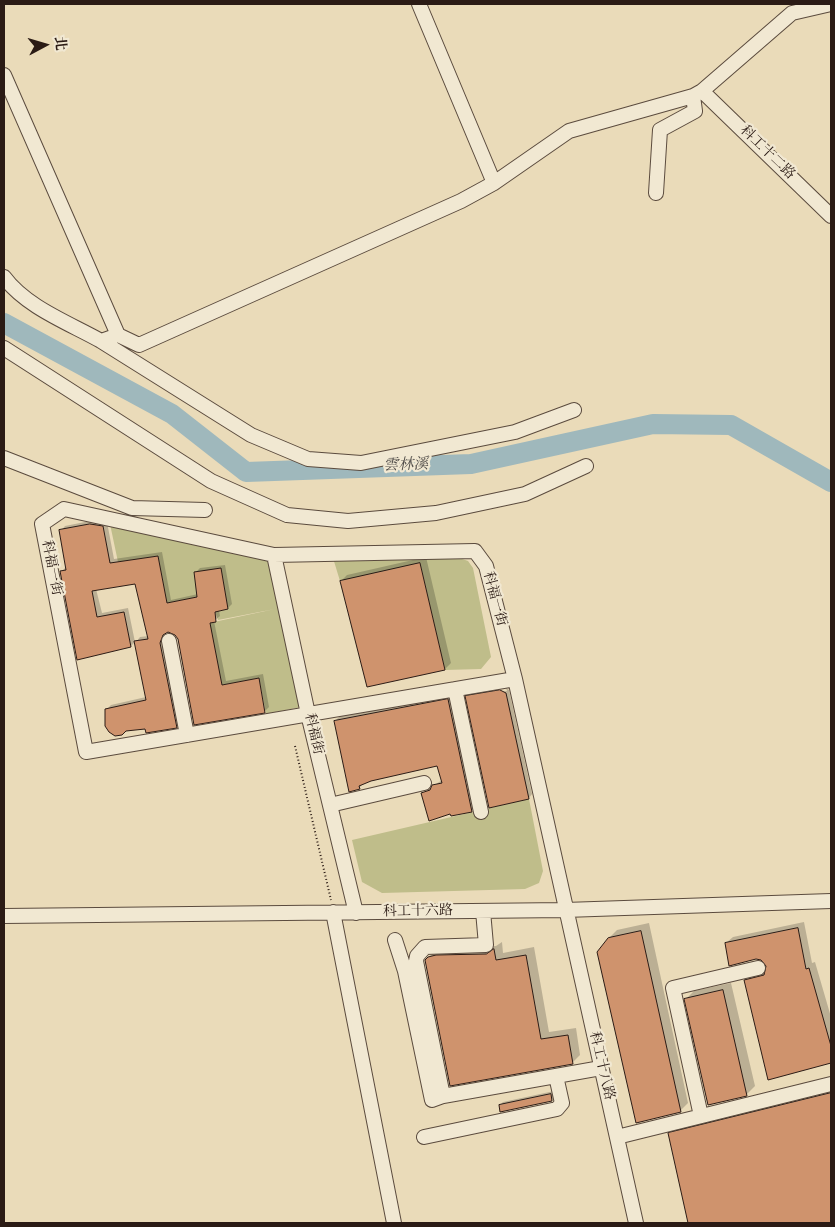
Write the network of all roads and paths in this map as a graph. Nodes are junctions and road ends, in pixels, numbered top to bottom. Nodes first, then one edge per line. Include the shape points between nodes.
1 (419, 4) edge
2 (831, 4) edge
3 (792, 9) edge
4 (4, 75) edge
5 (698, 93) junction
6 (494, 183) junction
7 (656, 193) dead end
8 (831, 216) edge
9 (4, 277) edge
10 (118, 334) junction
11 (101, 341) junction
12 (4, 348) edge
13 (574, 410) dead end
14 (4, 458) edge
15 (586, 466) dead end
16 (205, 510) dead end
17 (274, 555) junction
18 (169, 641) dead end
19 (515, 679) junction
20 (455, 689) junction
21 (308, 714) junction
22 (187, 735) junction
23 (295, 746) dead end
24 (424, 783) dead end
25 (330, 805) junction
26 (481, 812) dead end
27 (831, 901) edge
28 (565, 910) junction
29 (483, 911) junction
30 (333, 912) junction
31 (356, 913) junction
32 (4, 916) edge
33 (395, 940) dead end
34 (758, 968) dead end
35 (601, 1068) junction
36 (556, 1076) junction
37 (831, 1084) edge
38 (443, 1096) junction
39 (701, 1116) junction
40 (424, 1137) dead end
41 (617, 1137) junction
42 (394, 1223) edge
43 (636, 1223) edge

1 - 6 street
2 - 3 street
3 - 5 street
4 - 10 street
5 - 6 street via 569,131
5 - 7 street via 694,111 660,130
5 - 8 street, 科工十二路
6 - 10 street via 461,201 139,345
9 - 11 street via 10,286 36,305
10 - 11 street
11 - 13 street via 251,435 308,459 361,463 515,432
12 - 15 street via 211,481 287,515 348,521 436,513 525,494
14 - 16 street via 132,508
17 - 19 street, 科福一街 via 475,551 486,566
17 - 21 street, 科福街
17 - 22 street, 科福一街 via 64,509 42,524 86,752
18 - 22 street
19 - 20 street, 科福一街
19 - 28 street, 科福一街
20 - 21 street, 科福一街
20 - 26 street
21 - 22 street, 科福一街
21 - 25 street, 科福街
23 - 30 path
24 - 25 street
25 - 31 street, 科福街
27 - 28 street, 科工十六路
28 - 29 street, 科工十六路
28 - 35 street, 科工十八路
29 - 31 street, 科工十六路
29 - 38 street via 486,945 425,947 417,956
30 - 31 street, 科工十六路
30 - 32 street, 科工十六路
30 - 42 street
33 - 38 street via 405,972 432,1100
34 - 39 street via 673,988
35 - 36 street
35 - 41 street, 科工十八路
36 - 38 street
36 - 40 street via 562,1103 557,1109
37 - 39 street
39 - 41 street
41 - 43 street, 科工十八路

